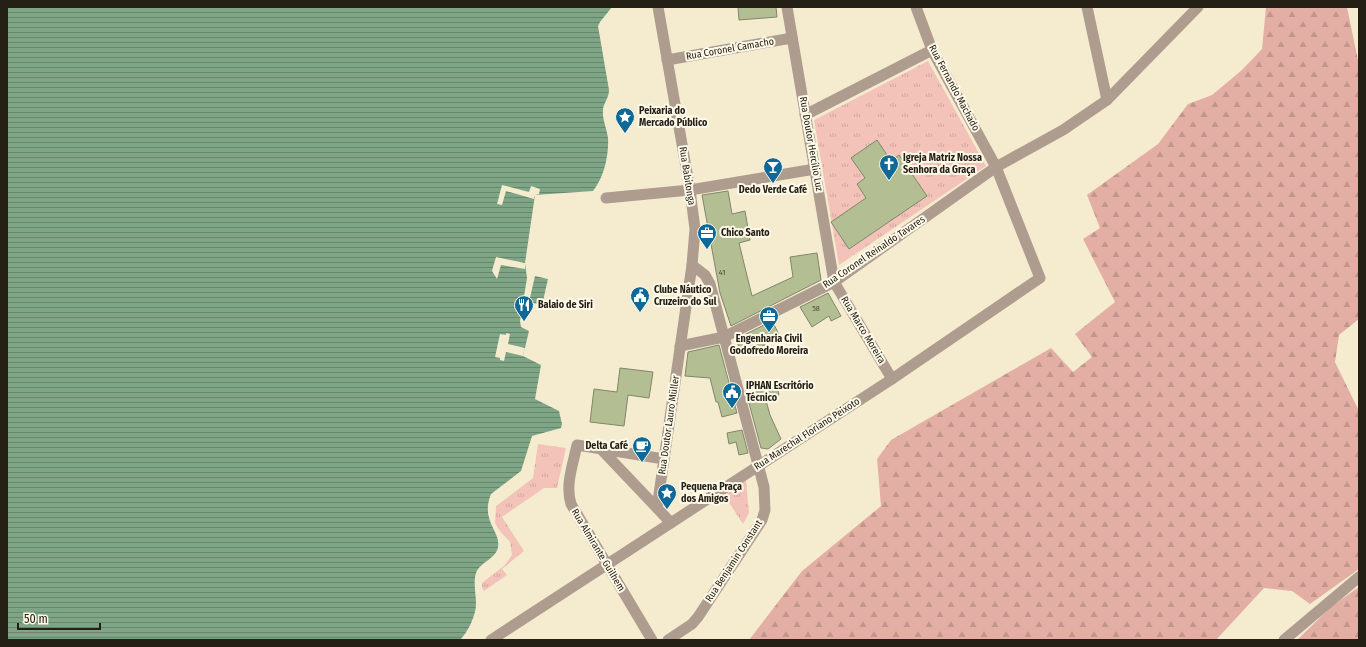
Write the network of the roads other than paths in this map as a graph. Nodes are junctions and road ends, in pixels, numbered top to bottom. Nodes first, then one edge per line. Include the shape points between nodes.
1 (658, 7) edge
2 (787, 7) edge
3 (918, 7) edge
4 (1087, 7) edge
5 (1198, 7) edge
6 (792, 38) junction
7 (932, 50) junction
8 (667, 60) junction
9 (1107, 100) junction
10 (806, 115) junction
11 (996, 167) junction
12 (815, 169) junction
13 (690, 190) junction
14 (606, 198) dead end
15 (692, 265) junction
16 (1040, 278) joint
17 (834, 282) junction
18 (724, 337) junction
19 (680, 346) junction
20 (892, 379) junction
21 (600, 448) junction
22 (664, 459) junction
23 (758, 466) junction
24 (658, 508) junction
25 (671, 523) junction
26 (607, 564) junction
27 (1359, 577) edge
28 (491, 640) edge
29 (652, 640) edge
30 (668, 640) edge
31 (1284, 640) edge

1 - 8 street, Rua Babitonga
2 - 6 street, Rua Doutor Hercílio Luz
3 - 7 street, Rua Fernando Machado
4 - 9 street
5 - 9 street, Rua Coronel Reinaldo Tavares
6 - 8 street, Rua Coronel Camacho
6 - 10 street, Rua Doutor Hercílio Luz
7 - 10 street
7 - 11 street, Rua Fernando Machado
8 - 13 street, Rua Babitonga
9 - 11 street, Rua Coronel Reinaldo Tavares via 1063,130
10 - 12 street, Rua Doutor Hercílio Luz
11 - 16 street, Rua Fernando Machado
11 - 17 street, Rua Coronel Reinaldo Tavares
12 - 13 street
12 - 17 street, Rua Doutor Hercílio Luz
13 - 14 street
13 - 15 street, Rua Babitonga via 695,228
15 - 18 street, Rua Benjamin Constant via 705,275 710,284
15 - 19 street, Rua Babitonga
16 - 20 street, Rua Marechal Floriano Peixoto
17 - 18 street, Rua Coronel Reinaldo Tavares
17 - 20 street, Rua Marco Moreira
18 - 19 street, Rua Coronel Reinaldo Tavares
18 - 23 street, Rua Benjamin Constant
19 - 22 street, Rua Doutor Lauro Müller
20 - 23 street, Rua Marechal Floriano Peixoto
21 - 22 street, Rua Almirante Guilhem
21 - 24 street
21 - 26 street, Rua Almirante Guilhem via 577,445 568,495
22 - 24 street, Rua Doutor Lauro Müller
23 - 25 street, Rua Marechal Floriano Peixoto
23 - 30 street, Rua Benjamin Constant via 765,498 762,520 698,617
24 - 25 street
25 - 26 street, Rua Marechal Floriano Peixoto
26 - 28 street, Rua Marechal Floriano Peixoto
26 - 29 street, Rua Almirante Guilhem
27 - 31 street

